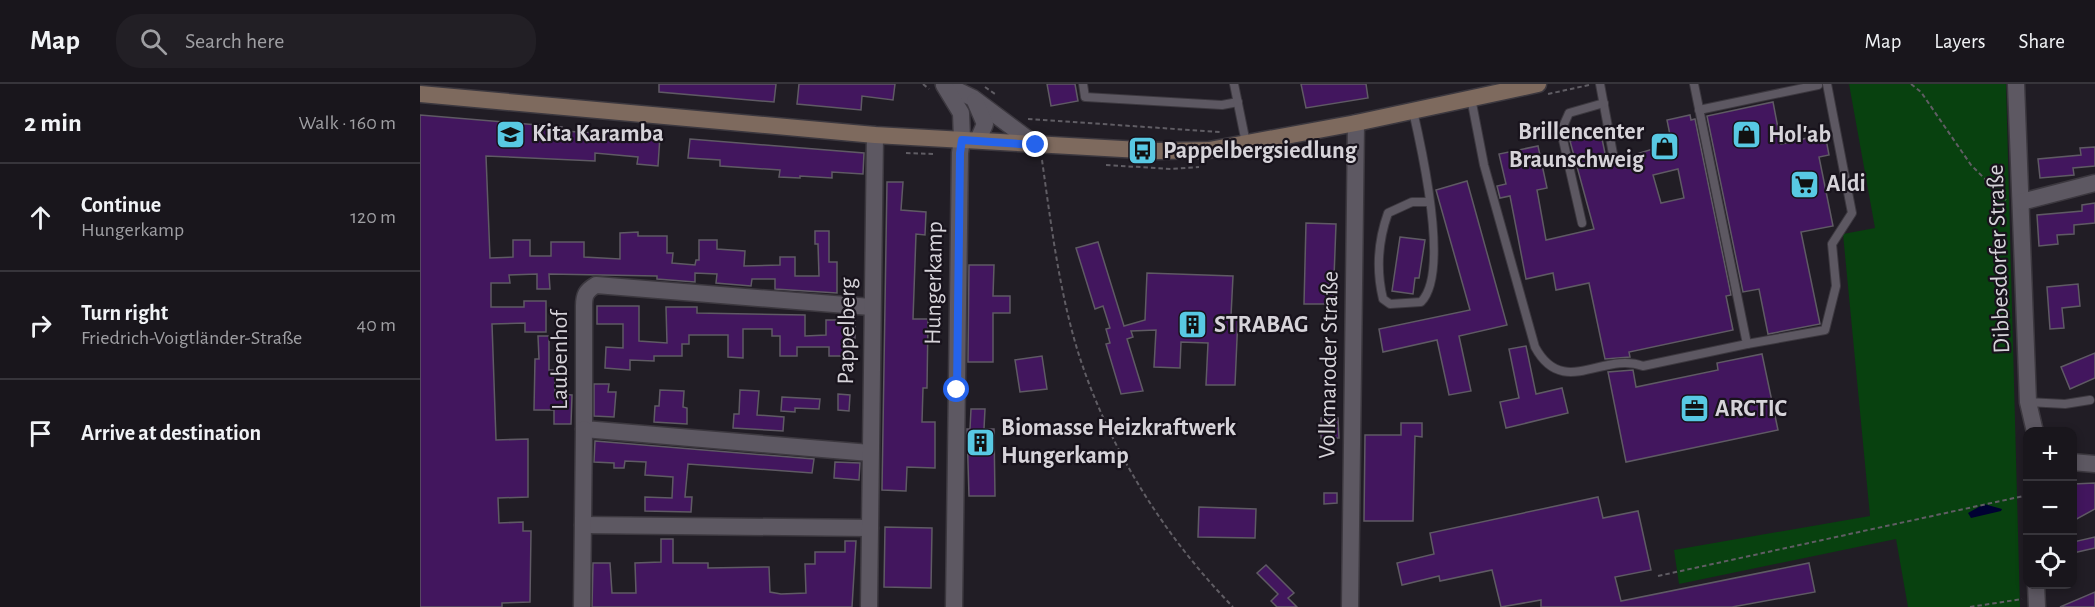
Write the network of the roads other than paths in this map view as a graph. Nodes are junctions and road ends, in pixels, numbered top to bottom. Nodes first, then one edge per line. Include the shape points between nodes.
1 (944, 84) edge
2 (1083, 84) edge
3 (1234, 84) edge
4 (1600, 84) edge
5 (1694, 84) edge
6 (1822, 84) edge
7 (2016, 84) edge
8 (1530, 85) edge
9 (975, 91) edge
10 (420, 93) edge
11 (1471, 98) junction
12 (1238, 102) junction
13 (1604, 103) junction
14 (1699, 110) junction
15 (1413, 111) junction
16 (1356, 123) junction
17 (875, 135) junction
18 (1244, 137) junction
19 (970, 140) junction
20 (1039, 152) junction
21 (1613, 154) dead end
22 (2095, 183) edge
23 (1429, 202) junction
24 (2021, 202) junction
25 (1582, 223) dead end
26 (871, 307) junction
27 (1747, 344) junction
28 (2090, 400) dead end
29 (2028, 402) junction
30 (2034, 427) edge
31 (584, 429) junction
32 (870, 453) junction
33 (2077, 462) edge
34 (2095, 464) edge
35 (583, 525) junction
36 (870, 528) junction
37 (582, 607) edge
38 (869, 607) edge
39 (954, 607) edge
40 (1350, 607) edge

1 - 9 street
1 - 19 street via 961,113
2 - 12 lane via 1085,97 1222,105
3 - 12 lane
4 - 13 lane
5 - 14 lane
6 - 14 lane
6 - 27 lane via 1852,213 1832,244 1836,286 1825,330
7 - 24 street, Dibbesdorfer Straße
8 - 11 main road
9 - 19 street via 985,124
9 - 20 street
10 - 17 main road
11 - 15 main road
11 - 27 lane via 1484,165 1535,347 1542,360 1562,373 1577,372 1630,361 1643,366
12 - 18 lane
13 - 21 lane
13 - 25 lane via 1569,113 1561,131
14 - 27 lane
15 - 16 main road
15 - 23 lane
16 - 18 main road
16 - 40 street, Volkmaroder Straße
17 - 19 main road
17 - 26 street, Pappelberg
18 - 20 main road via 1209,150
19 - 20 main road
19 - 39 street, Hungerkamp via 960,153
22 - 24 street
23 - 23 lane via 1434,269 1429,294 1421,302 1390,303 1383,299 1379,249 1388,213 1412,202
24 - 29 street, Dibbesdorfer Straße
26 - 31 street, Laubenhof via 596,285 584,296
26 - 32 street, Pappelberg
28 - 29 lane via 2065,404
29 - 30 street, Dibbesdorfer Straße
31 - 32 street, Laubenhof
31 - 35 street
32 - 36 street, Pappelberg
33 - 34 street
35 - 36 street
35 - 37 street
36 - 38 street, Pappelberg

